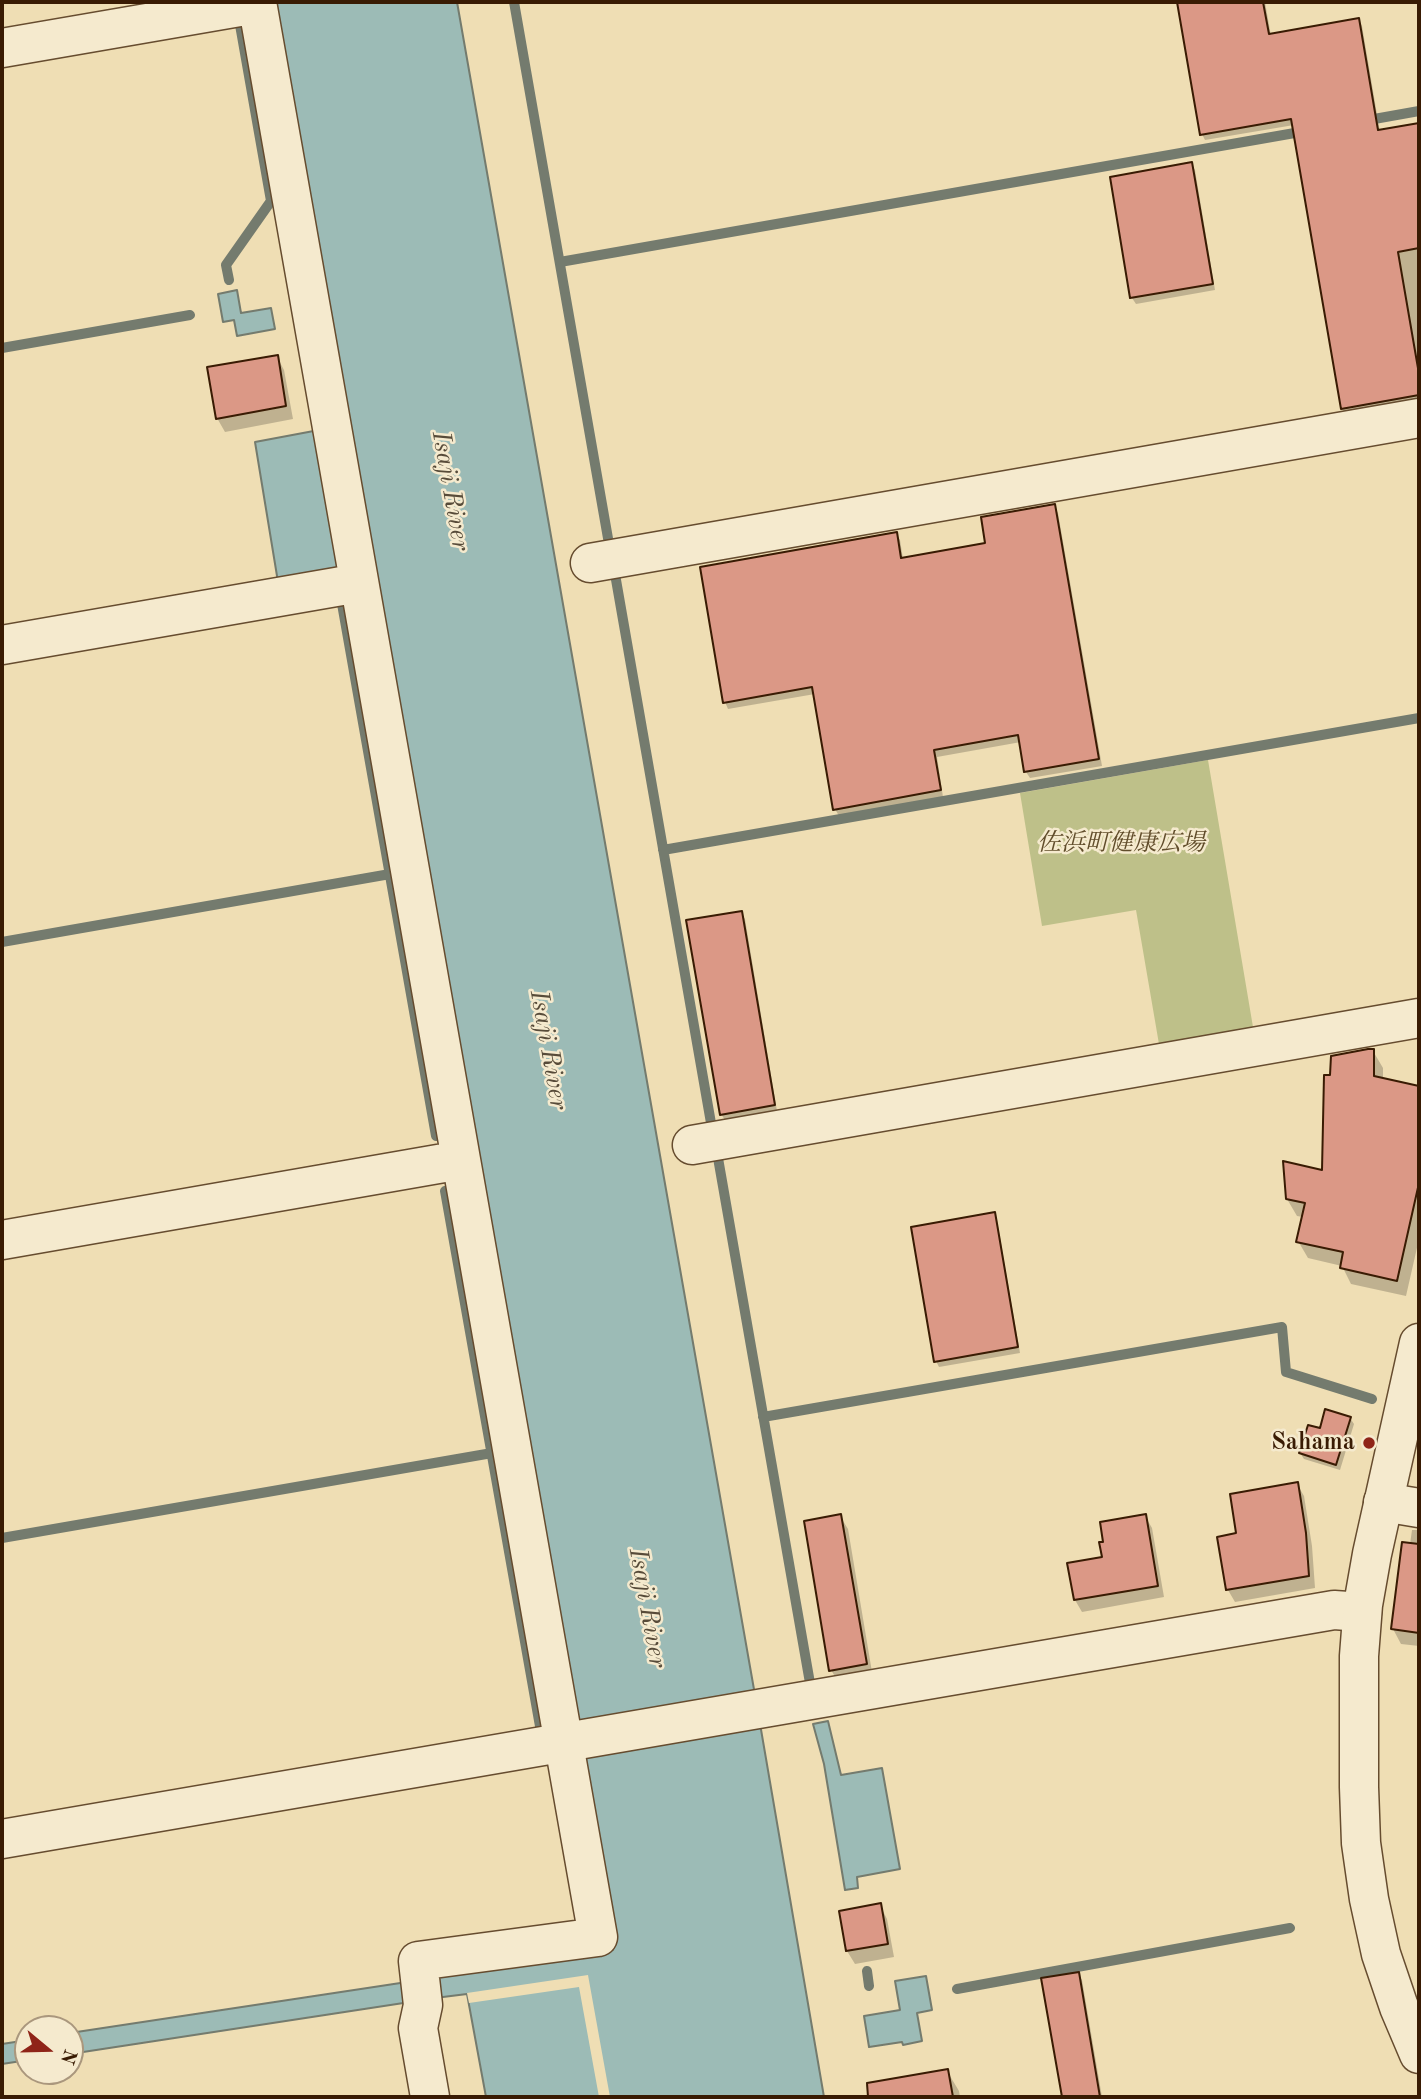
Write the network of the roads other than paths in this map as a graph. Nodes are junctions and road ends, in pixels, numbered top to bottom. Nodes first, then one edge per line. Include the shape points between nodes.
1 (257, 3) edge
2 (2, 48) edge
3 (1419, 418) edge
4 (590, 563) dead end
5 (359, 583) junction
6 (2, 645) edge
7 (1419, 1018) edge
8 (692, 1145) dead end
9 (461, 1160) junction
10 (2, 1240) edge
11 (1419, 1343) edge
12 (1401, 1505) edge
13 (1362, 1612) junction
14 (568, 1742) junction
15 (2, 1839) edge
16 (1419, 2054) edge
17 (430, 2097) edge

1 - 2 street
1 - 5 street
3 - 4 street
5 - 6 street
5 - 9 street
7 - 8 street
9 - 10 street
9 - 14 street
11 - 12 street
12 - 13 street
13 - 14 street via 1334,1610
13 - 16 street via 1362,1843 1369,1899 1381,1954
14 - 15 street
14 - 17 street via 598,1937 418,1961 423,2005 418,2028

